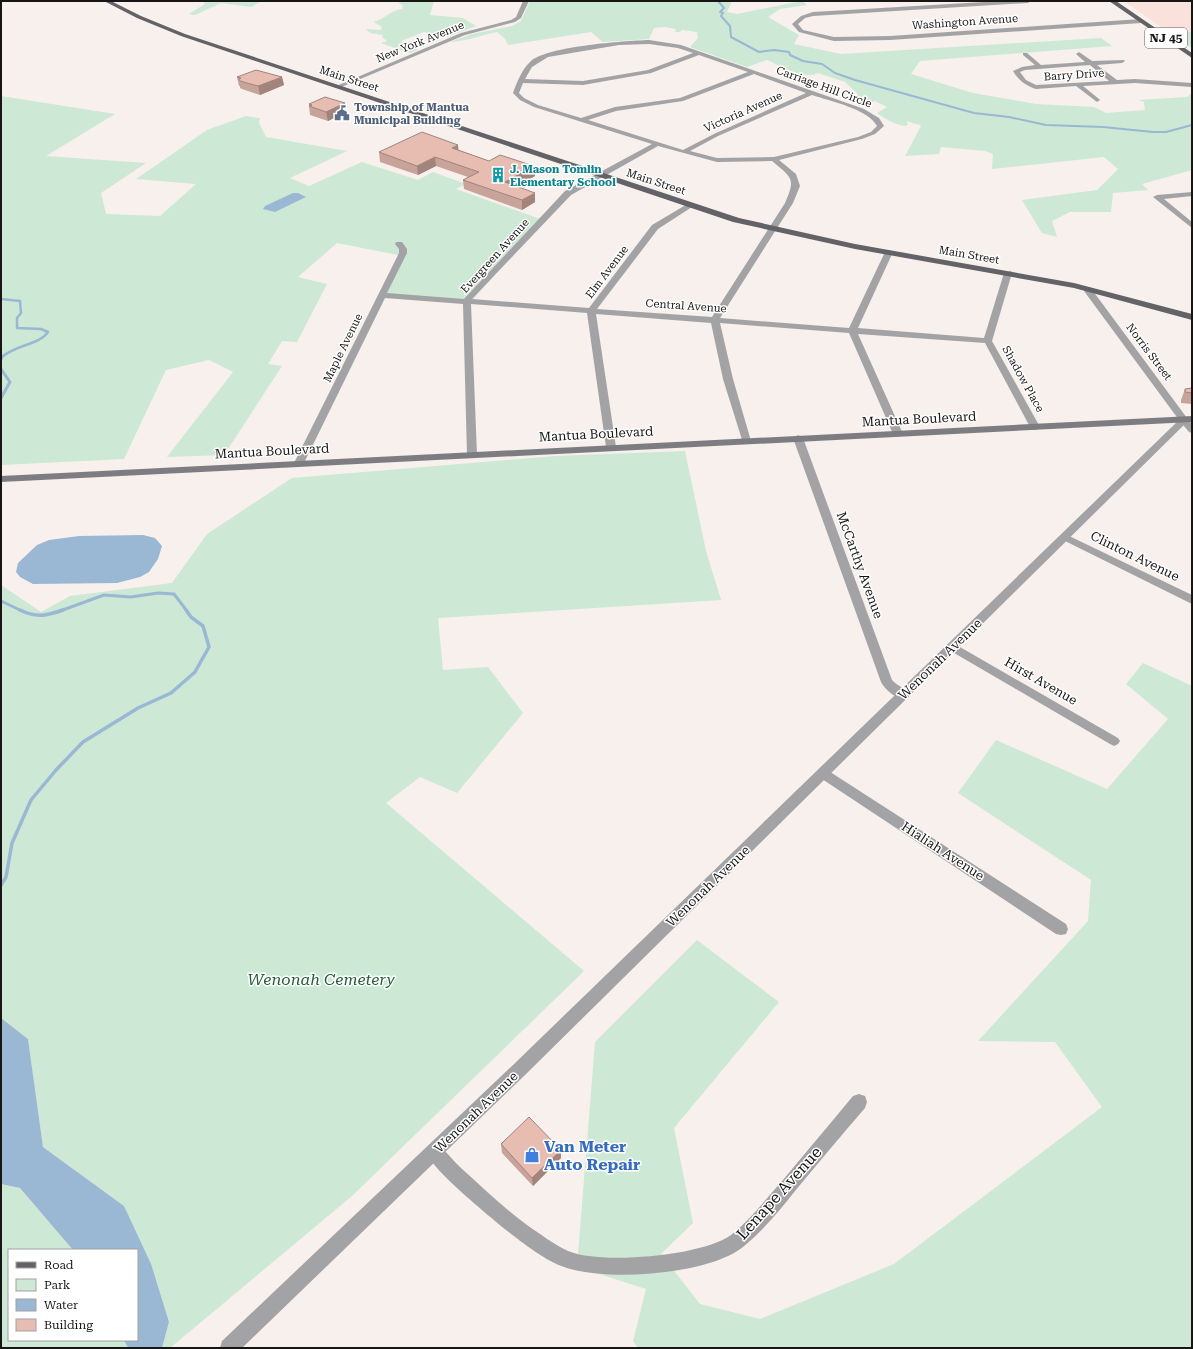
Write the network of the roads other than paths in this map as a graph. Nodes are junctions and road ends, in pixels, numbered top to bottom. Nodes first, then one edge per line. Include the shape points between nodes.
1 (107, 1) edge
2 (526, 1) edge
3 (1028, 1) edge
4 (1112, 1) edge
5 (1141, 20) junction
6 (699, 53) junction
7 (1025, 54) dead end
8 (1079, 54) dead end
9 (1192, 56) edge
10 (1122, 61) dead end
11 (1091, 63) junction
12 (1040, 67) junction
13 (754, 72) junction
14 (521, 81) junction
15 (1115, 82) junction
16 (1192, 85) edge
17 (1078, 86) junction
18 (337, 87) junction
19 (811, 93) junction
20 (1097, 100) dead end
21 (582, 120) junction
22 (657, 144) junction
23 (684, 152) junction
24 (774, 159) junction
25 (600, 175) junction
26 (1192, 194) edge
27 (689, 205) junction
28 (1192, 226) edge
29 (770, 229) junction
30 (399, 244) dead end
31 (889, 252) junction
32 (1008, 273) junction
33 (1087, 288) junction
34 (383, 295) junction
35 (467, 300) junction
36 (592, 310) junction
37 (1192, 317) edge
38 (715, 319) junction
39 (852, 330) junction
40 (988, 341) junction
41 (1188, 420) edge
42 (1035, 427) junction
43 (1192, 430) edge
44 (898, 434) junction
45 (745, 437) junction
46 (798, 438) junction
47 (611, 447) junction
48 (472, 455) junction
49 (299, 463) junction
50 (2, 479) edge
51 (1065, 537) junction
52 (1192, 600) edge
53 (953, 647) junction
54 (904, 695) junction
55 (1114, 741) dead end
56 (824, 773) junction
57 (1061, 929) dead end
58 (859, 1102) dead end
59 (434, 1152) junction
60 (229, 1348) edge

1 - 18 main road, Main Street via 176,32
2 - 18 street, New York Avenue via 518,18 513,21 463,34
3 - 5 street, Washington Avenue via 813,14 803,17 795,24 801,32 834,39 890,38
4 - 5 main road, NJ 45
5 - 9 main road, NJ 45
6 - 13 street, Carriage Hill Circle
6 - 14 street via 649,72 583,83
6 - 14 street, Carriage Hill Circle via 679,46 649,42 582,48 546,55 536,60 524,71
7 - 12 street
8 - 11 street
10 - 11 street, Barry Drive
11 - 12 street, Barry Drive
11 - 15 street
12 - 17 street, Barry Drive via 1016,71 1028,84 1036,87
13 - 19 street, Carriage Hill Circle
13 - 21 street via 681,100 615,109
14 - 21 street, Carriage Hill Circle via 516,93 522,99
15 - 16 street, Barry Drive
15 - 17 street, Barry Drive
17 - 20 street
18 - 25 main road, Main Street
19 - 23 street, Victoria Avenue
19 - 24 street, Carriage Hill Circle via 862,110 877,119 881,126 873,134
21 - 22 street, Carriage Hill Circle
22 - 23 street, Carriage Hill Circle
22 - 25 street, Evergreen Avenue
23 - 24 street, Carriage Hill Circle via 710,159
24 - 29 street via 793,176 796,186 789,203
25 - 27 main road, Main Street
25 - 35 street, Evergreen Avenue via 568,193
26 - 28 street via 1158,197
27 - 29 main road, Main Street
27 - 36 street, Elm Avenue via 655,227
29 - 31 main road, Main Street
29 - 38 street
30 - 34 street, Maple Avenue via 403,252
31 - 32 main road, Main Street
31 - 39 street
32 - 33 main road, Main Street
32 - 40 street, Shadow Place
33 - 37 main road, Main Street
33 - 41 street, Norris Street
34 - 35 street, Central Avenue
34 - 49 street, Maple Avenue
35 - 36 street, Central Avenue
35 - 48 street, Evergreen Avenue
36 - 38 street, Central Avenue
36 - 47 street, Elm Avenue via 591,318
38 - 39 street, Central Avenue
38 - 45 street via 728,379
39 - 40 street, Central Avenue
39 - 44 street
40 - 42 street, Shadow Place
41 - 42 main road, Mantua Boulevard
41 - 43 street, Norris Street
41 - 51 street, Wenonah Avenue
42 - 44 main road, Mantua Boulevard
44 - 46 main road, Mantua Boulevard
45 - 46 main road, Mantua Boulevard
45 - 47 main road, Mantua Boulevard
46 - 54 street, McCarthy Avenue via 887,682
47 - 48 main road, Mantua Boulevard
48 - 49 main road, Mantua Boulevard
49 - 50 main road, Mantua Boulevard
51 - 52 street, Clinton Avenue
51 - 53 street, Wenonah Avenue
53 - 54 street, Wenonah Avenue
53 - 55 street, Hirst Avenue
54 - 56 street, Wenonah Avenue
56 - 57 street, Hialiah Avenue
56 - 59 street, Wenonah Avenue
58 - 59 street, Lenape Avenue via 757,1223 736,1242 710,1254 652,1265 593,1266 565,1259 499,1214
59 - 60 street, Wenonah Avenue

